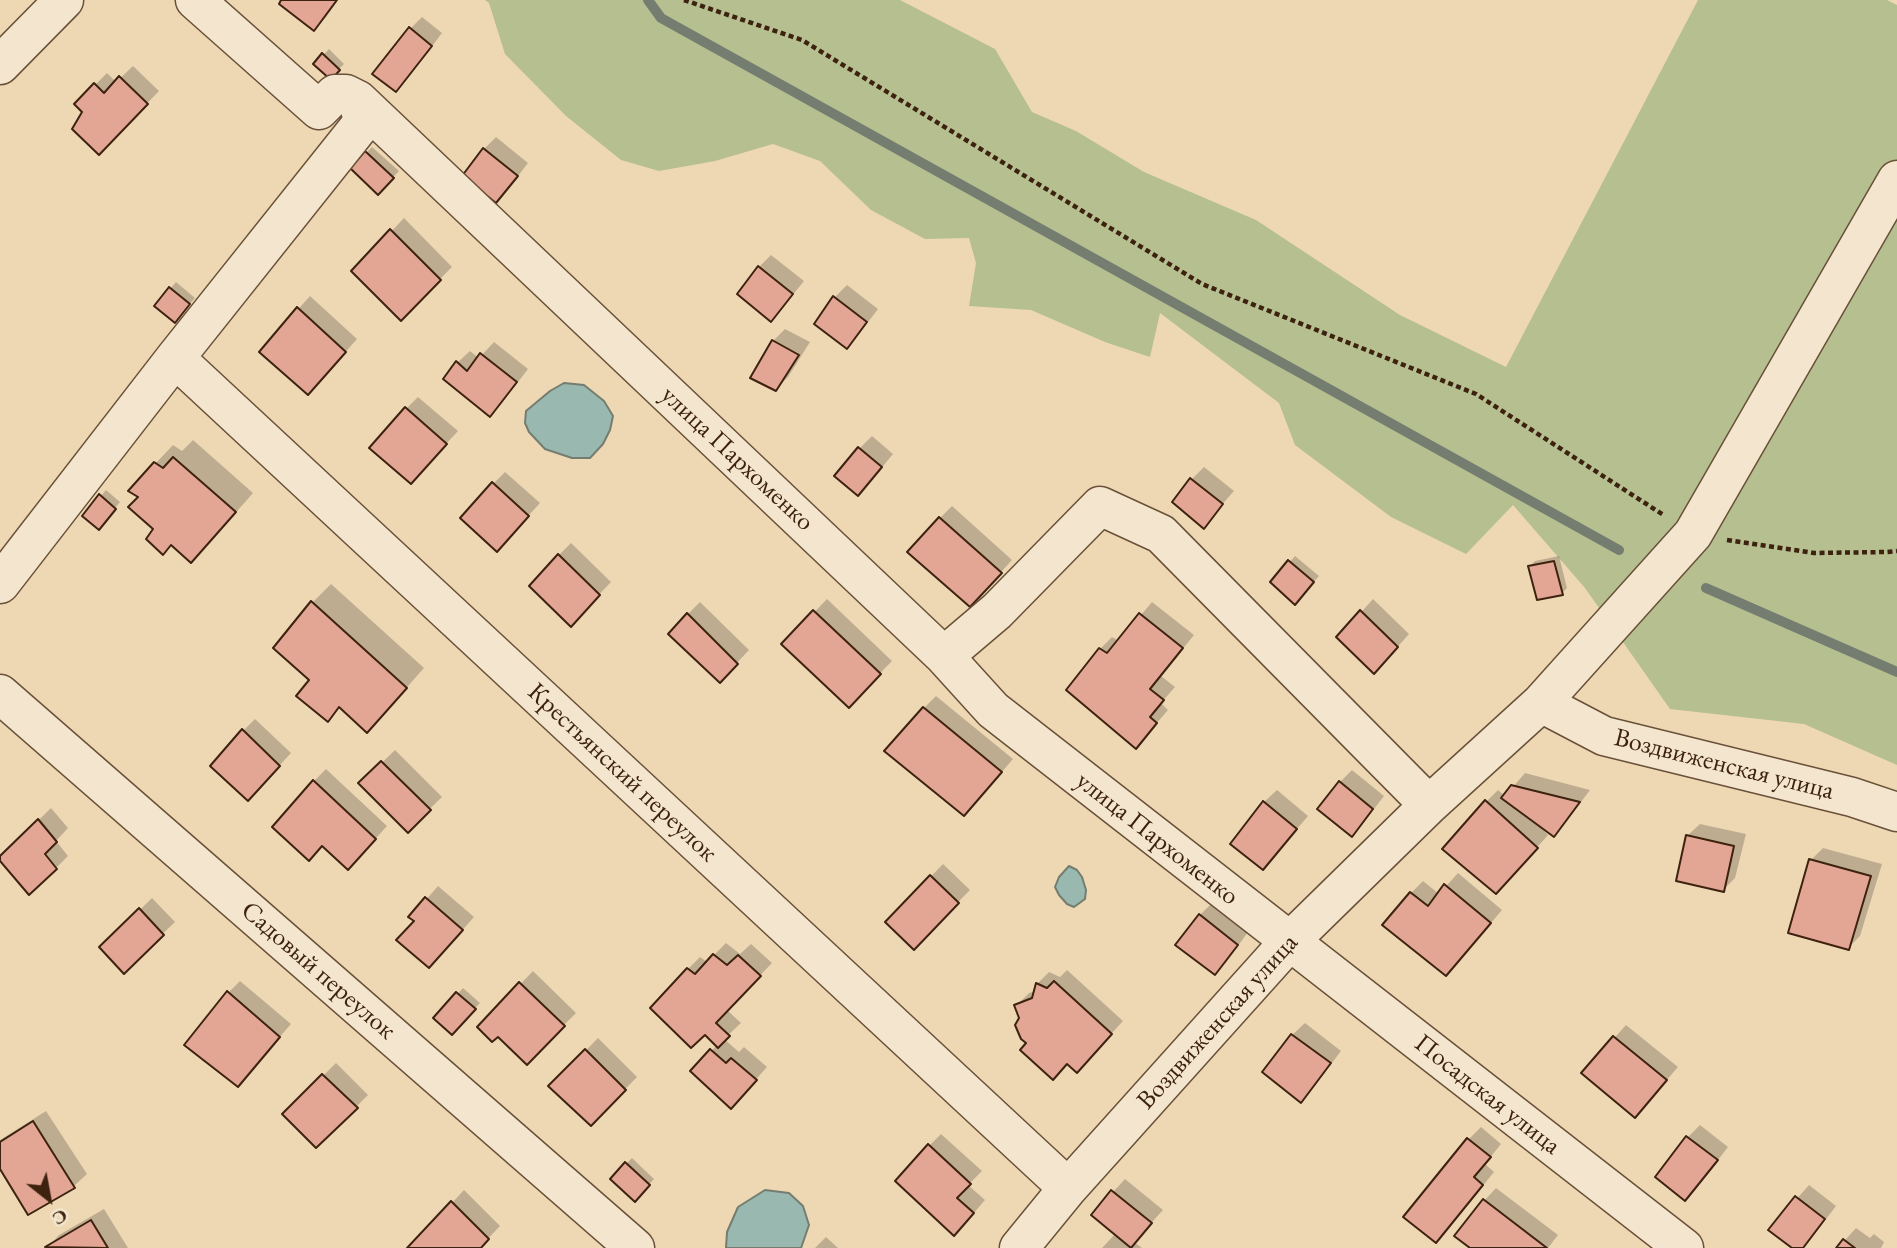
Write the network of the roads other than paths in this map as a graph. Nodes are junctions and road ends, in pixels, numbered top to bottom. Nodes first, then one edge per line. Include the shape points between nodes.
1 (64, 0) edge
2 (195, 0) edge
3 (0, 65) edge
4 (358, 100) junction
5 (1897, 180) edge
6 (175, 358) junction
7 (0, 584) edge
8 (944, 656) junction
9 (0, 694) edge
10 (1541, 703) junction
11 (1429, 805) junction
12 (1897, 812) edge
13 (1289, 942) junction
14 (1068, 1188) junction
15 (635, 1248) edge
16 (1019, 1248) edge
17 (1684, 1248) edge

1 - 3 street
2 - 4 street via 319,110 335,94
4 - 6 street via 363,122
4 - 8 street, улица Пархоменко
5 - 10 street via 1693,534
6 - 7 street
6 - 14 street, Крестьянский переулок
8 - 11 street via 997,611 1100,506 1161,534
8 - 13 street, улица Пархоменко via 993,710
9 - 15 street, Садовый переулок
10 - 11 street, Воздвиженская улица
10 - 12 street, Воздвиженская улица via 1604,736
11 - 13 street, Воздвиженская улица
13 - 14 street, Воздвиженская улица
13 - 17 street, Посадская улица
14 - 16 street, Воздвиженская улица

